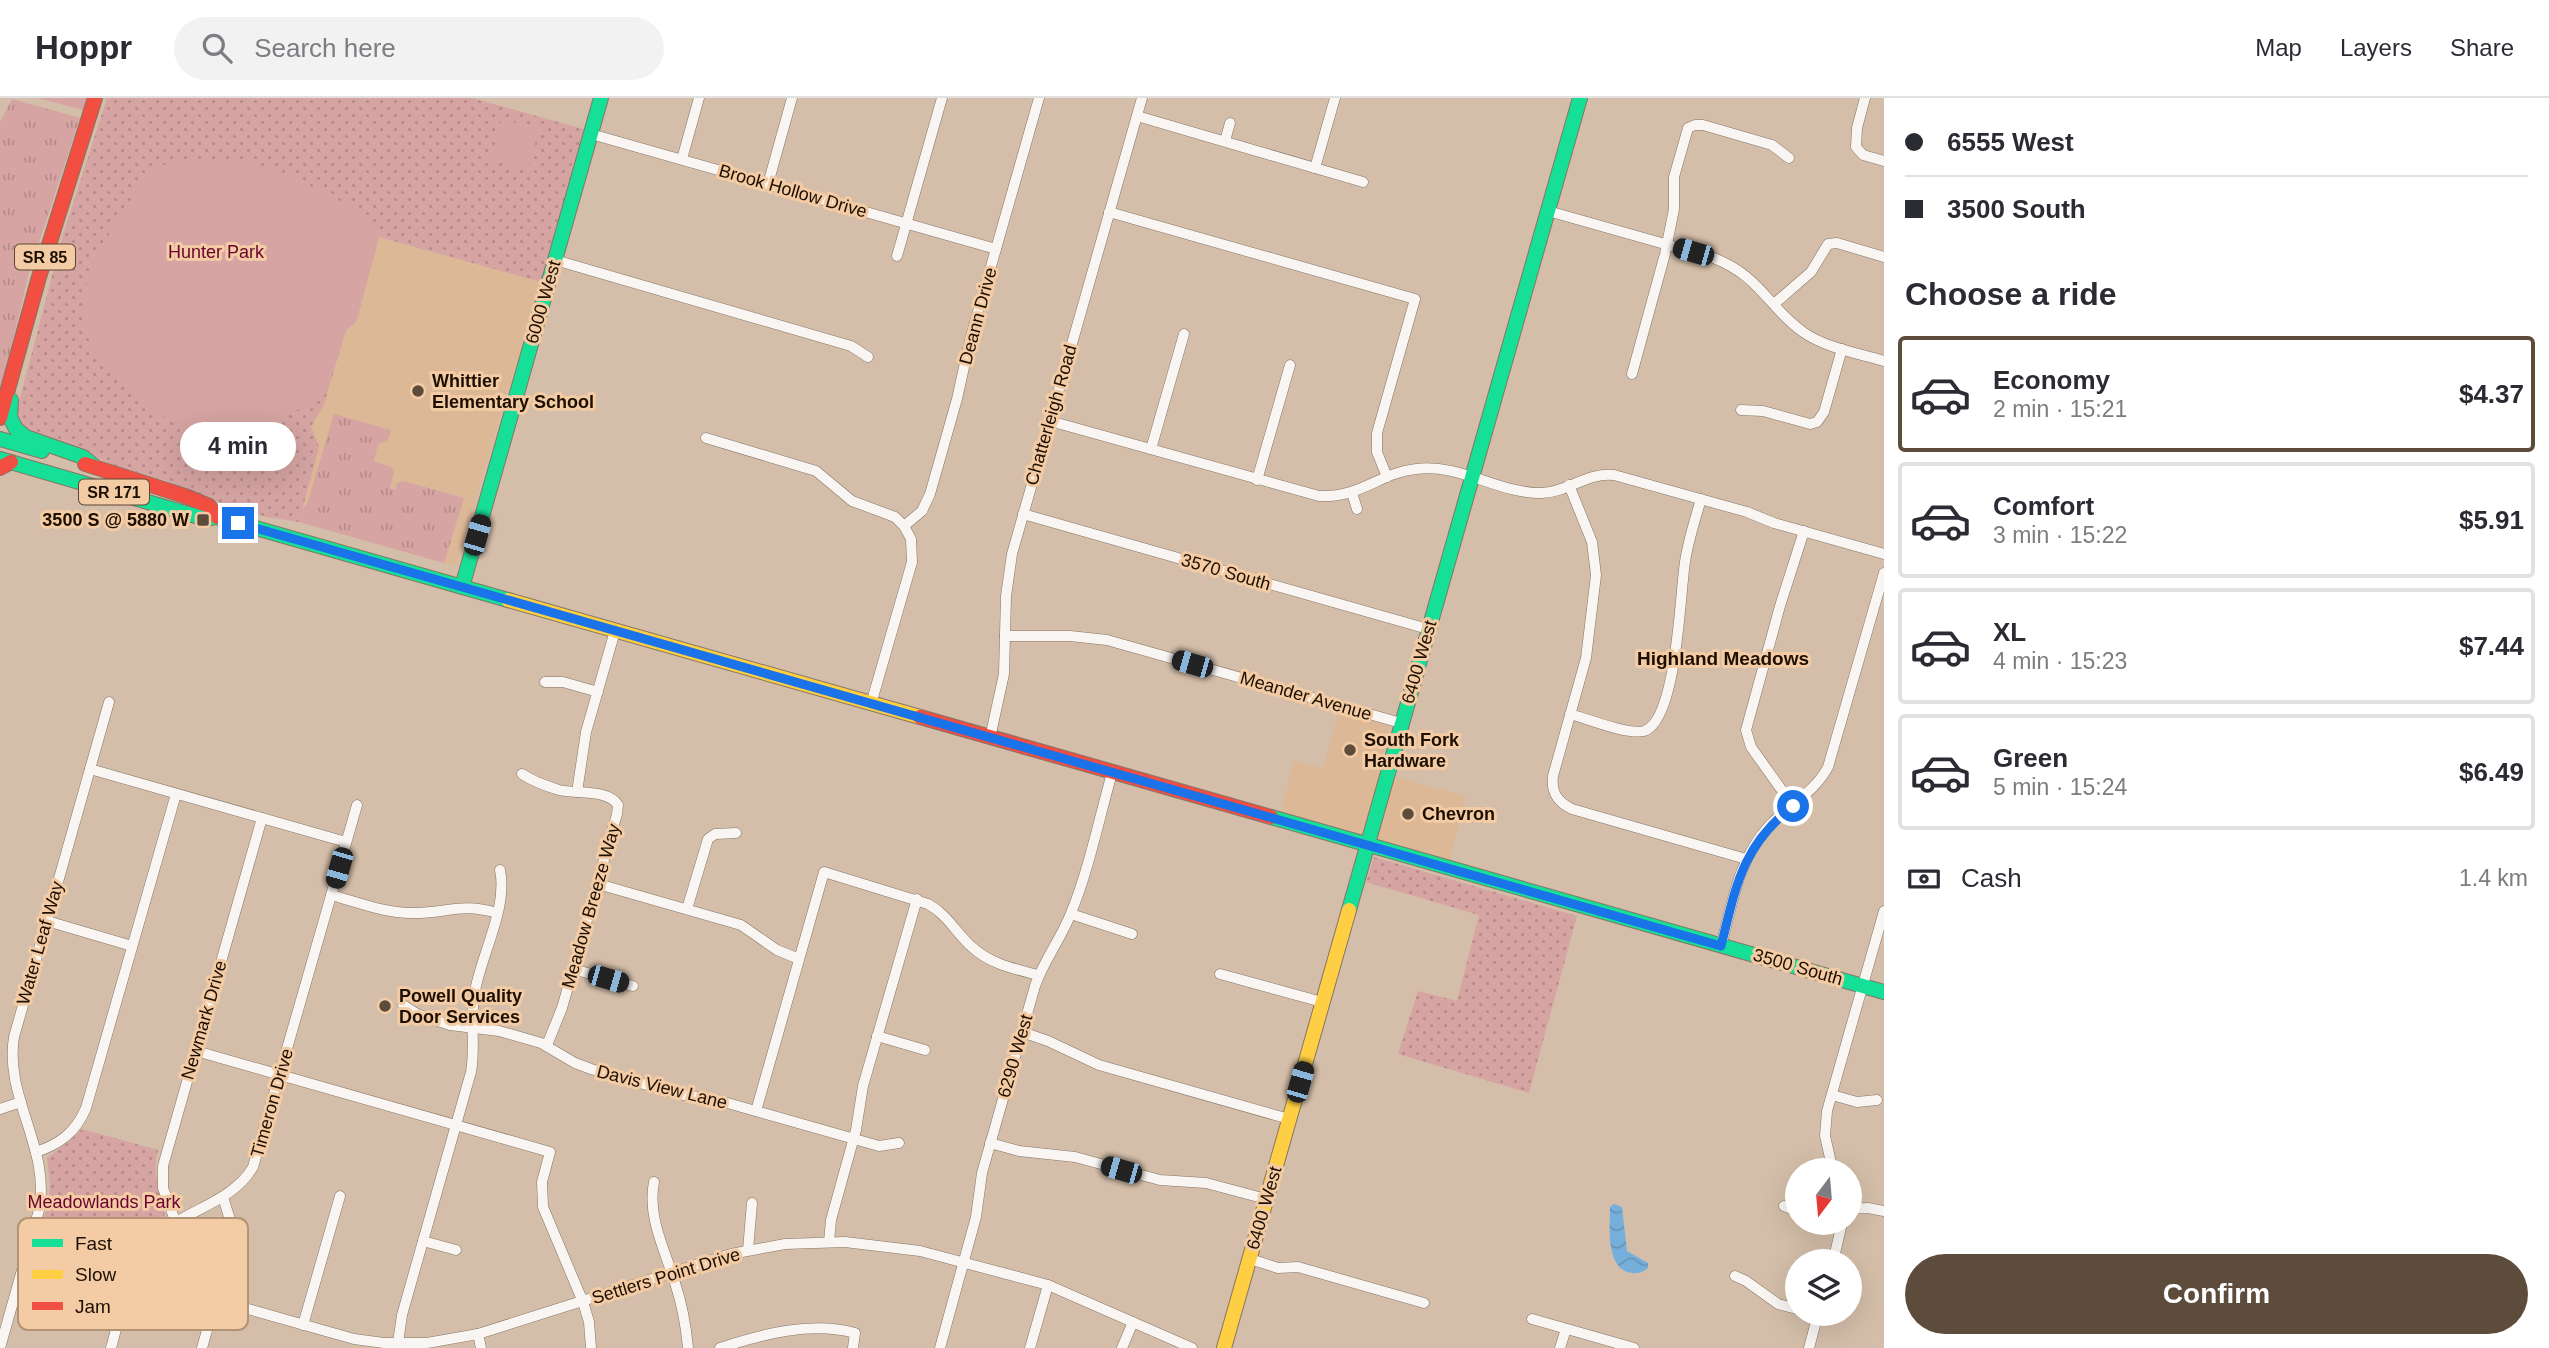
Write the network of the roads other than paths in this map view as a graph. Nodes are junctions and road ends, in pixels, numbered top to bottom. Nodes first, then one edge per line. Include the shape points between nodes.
1 (95, 98) edge
2 (601, 98) edge
3 (699, 98) edge
4 (792, 98) edge
5 (942, 98) edge
6 (1039, 98) edge
7 (1142, 98) edge
8 (1335, 98) edge
9 (1580, 98) edge
10 (1865, 98) edge
11 (1137, 116) junction
12 (1230, 123) dead end
13 (591, 134) junction
14 (1225, 141) junction
15 (1789, 158) dead end
16 (682, 159) junction
17 (1884, 161) edge
18 (1315, 168) junction
19 (1363, 182) dead end
20 (768, 184) junction
21 (1548, 211) junction
22 (1109, 212) junction
23 (906, 223) junction
24 (1666, 245) junction
25 (996, 249) junction
26 (897, 256) dead end
27 (1884, 257) edge
28 (555, 260) junction
29 (39, 277) junction
30 (1774, 304) junction
31 (1184, 334) dead end
32 (1842, 349) junction
33 (868, 357) dead end
34 (1884, 361) edge
35 (1290, 365) dead end
36 (1632, 374) dead end
37 (3, 398) edge
38 (1741, 410) dead end
39 (0, 418) edge
40 (1050, 421) junction
41 (706, 438) dead end
42 (0, 439) edge
43 (1151, 449) junction
44 (4, 463) edge
45 (94, 466) junction
46 (1472, 476) junction
47 (1387, 477) junction
48 (1257, 480) junction
49 (1569, 485) junction
50 (1352, 493) junction
51 (1701, 499) junction
52 (1357, 509) dead end
53 (1023, 514) junction
54 (217, 517) junction
55 (904, 526) junction
56 (1804, 531) junction
57 (1884, 554) edge
58 (1884, 573) edge
59 (462, 587) junction
60 (1428, 629) junction
61 (615, 631) junction
62 (1005, 636) junction
63 (545, 682) dead end
64 (598, 692) junction
65 (109, 702) dead end
66 (871, 704) junction
67 (1570, 714) junction
68 (1401, 723) junction
69 (990, 738) junction
70 (90, 769) junction
71 (1112, 773) junction
72 (522, 774) dead end
73 (577, 792) junction
74 (176, 794) junction
75 (357, 805) dead end
76 (1793, 806) junction
77 (261, 818) junction
78 (737, 833) dead end
79 (346, 842) junction
80 (1367, 845) junction
81 (1746, 859) junction
82 (500, 870) dead end
83 (597, 884) junction
84 (331, 895) junction
85 (917, 899) junction
86 (687, 909) junction
87 (1884, 911) edge
88 (496, 913) junction
89 (1071, 914) junction
90 (47, 921) junction
91 (1132, 934) dead end
92 (132, 946) junction
93 (1721, 946) junction
94 (799, 959) junction
95 (573, 969) junction
96 (1220, 974) dead end
97 (1038, 975) junction
98 (633, 986) dead end
99 (1863, 986) junction
100 (1884, 992) edge
101 (1322, 1002) junction
102 (403, 1005) dead end
103 (473, 1027) junction
104 (1022, 1032) junction
105 (877, 1036) junction
106 (547, 1045) junction
107 (925, 1050) dead end
108 (196, 1051) junction
109 (280, 1075) junction
110 (1832, 1095) junction
111 (1877, 1100) dead end
112 (21, 1102) junction
113 (0, 1109) edge
114 (756, 1111) junction
115 (1289, 1119) junction
116 (456, 1125) junction
117 (854, 1139) junction
118 (899, 1143) dead end
119 (990, 1143) junction
120 (36, 1152) junction
121 (1830, 1158) edge
122 (654, 1182) dead end
123 (340, 1196) dead end
124 (223, 1197) junction
125 (1266, 1199) junction
126 (752, 1203) dead end
127 (1862, 1208) edge
128 (1884, 1211) edge
129 (36, 1218) edge
130 (174, 1218) edge
131 (185, 1218) edge
132 (230, 1218) edge
133 (423, 1241) junction
134 (829, 1242) junction
135 (456, 1250) dead end
136 (748, 1250) junction
137 (1250, 1259) junction
138 (964, 1262) junction
139 (672, 1272) junction
140 (1735, 1276) dead end
141 (18, 1278) edge
142 (1048, 1285) junction
143 (583, 1302) junction
144 (1424, 1304) dead end
145 (1785, 1306) edge
146 (248, 1309) edge
147 (1532, 1319) dead end
148 (1133, 1322) junction
149 (303, 1325) junction
150 (1814, 1326) edge
151 (1566, 1329) junction
152 (3, 1330) edge
153 (116, 1330) edge
154 (207, 1330) edge
155 (478, 1334) junction
156 (398, 1343) junction
157 (1, 1348) edge
158 (111, 1348) edge
159 (202, 1348) edge
160 (481, 1348) edge
161 (591, 1348) edge
162 (688, 1348) edge
163 (720, 1348) edge
164 (853, 1348) edge
165 (940, 1348) edge
166 (1030, 1348) edge
167 (1122, 1348) edge
168 (1192, 1348) edge
169 (1224, 1348) edge
170 (1560, 1348) edge
171 (1634, 1348) edge
172 (1809, 1348) edge

1 - 29 main road, SR 85
2 - 13 main road, 6000 West
3 - 16 street
4 - 20 street
5 - 23 street
6 - 25 street, Deann Drive
7 - 11 street, Chatterleigh Road
8 - 18 street
9 - 21 main road, 6400 West
10 - 17 street via 1856,137 1858,151
11 - 14 street
11 - 22 street, Chatterleigh Road
12 - 14 street
13 - 16 street, Brook Hollow Drive
13 - 28 main road, 6000 West
14 - 18 street
15 - 24 street via 1772,145 1703,125 1691,126 1674,177 1674,209
16 - 20 street, Brook Hollow Drive
18 - 19 street
20 - 23 street, Brook Hollow Drive
21 - 24 street
21 - 46 main road, 6400 West
22 - 40 street, Chatterleigh Road
22 - 47 street via 1415,299 1377,433 1377,452
23 - 25 street, Brook Hollow Drive
23 - 26 street
24 - 30 street via 1736,269
24 - 36 street
25 - 55 street, Deann Drive via 930,494 922,511
27 - 30 street via 1828,244 1811,272
28 - 33 street via 851,346
28 - 59 main road, 6000 West
29 - 37 main road, SR 85
29 - 45 main road via 10,423 21,436 76,453
30 - 32 street via 1802,331
31 - 43 street
32 - 34 street
32 - 38 street via 1817,422
35 - 48 street
37 - 39 main road, SR 85
40 - 43 street
40 - 53 street, Chatterleigh Road
41 - 55 street via 816,471 852,501 890,514
42 - 45 main road, 3500 South / SR 171
43 - 48 street
44 - 54 main road, 3500 South / SR 171 via 206,519
45 - 54 main road, 3500 South / SR 171 via 209,506
46 - 47 street via 1424,468
46 - 49 street via 1531,492 1548,493
46 - 60 main road, 6400 West
47 - 50 street
48 - 50 street via 1312,495
49 - 51 street via 1609,474
49 - 67 street via 1595,556 1587,650
50 - 52 street
51 - 56 street
51 - 67 street via 1685,561 1672,673 1661,715 1654,725 1633,731
53 - 60 street, 3570 South
53 - 62 street, Chatterleigh Road via 1007,584
54 - 59 main road, 3500 South / SR 171
55 - 66 street via 912,545 912,562
56 - 57 street
56 - 76 street via 1746,730 1751,747
58 - 76 street via 1831,761 1817,785
59 - 61 main road, 3500 South / SR 171
60 - 68 main road, 6400 West
61 - 64 street
61 - 66 main road, 3500 South / SR 171
62 - 68 street, Meander Avenue via 1107,640
62 - 69 street, Chatterleigh Road via 1004,674
63 - 64 street
64 - 73 street
65 - 70 street, Water Leaf Way
66 - 69 main road, 3500 South / SR 171
67 - 81 street via 1552,780 1557,799 1572,808
68 - 80 main road, 6400 West
69 - 71 main road, 3500 South / SR 171
70 - 74 street
70 - 90 street, Water Leaf Way
71 - 80 main road, 3500 South / SR 171
71 - 89 street, 6290 West
72 - 73 street via 540,784
73 - 83 street, Meadow Breeze Way via 606,796 618,805
74 - 77 street
74 - 92 street
75 - 79 street, Timeron Drive
76 - 81 street via 1771,824
77 - 79 street
77 - 108 street, Newmark Drive
78 - 86 street via 708,839
79 - 84 street, Timeron Drive
80 - 93 main road, 3500 South / SR 171
80 - 101 main road, 6400 West
81 - 93 street
82 - 88 street via 503,888
83 - 86 street
83 - 95 street, Meadow Breeze Way
84 - 88 street via 400,913 468,907
84 - 109 street, Timeron Drive
85 - 94 street via 824,872
85 - 97 street via 939,910 983,957
85 - 105 street
86 - 94 street via 746,927 777,950
87 - 99 street
88 - 103 street via 475,987
89 - 91 street
89 - 97 street, 6290 West
90 - 92 street
90 - 112 street, Water Leaf Way via 13,1043 12,1071
92 - 120 street via 83,1115 60,1142
93 - 99 main road, 3500 South / SR 171
94 - 114 street
95 - 98 street
95 - 106 street, Meadow Breeze Way
96 - 101 street
97 - 104 street, 6290 West
99 - 100 main road, 3500 South / SR 171
99 - 110 street
101 - 115 main road, 6400 West
102 - 103 street, Davis View Lane via 423,1017
103 - 106 street, Davis View Lane
103 - 116 street via 472,1064
104 - 115 street via 1099,1065
104 - 119 street, 6290 West
105 - 107 street
105 - 117 street
106 - 114 street, Davis View Lane via 591,1069
108 - 109 street
108 - 130 street, Newmark Drive via 163,1166 163,1188
109 - 116 street
109 - 124 street, Timeron Drive via 253,1167
110 - 111 street via 1857,1102
110 - 121 street via 1825,1122
112 - 113 street
112 - 120 street, Water Leaf Way
114 - 117 street, Davis View Lane
115 - 125 main road, 6400 West
116 - 133 street
116 - 143 street via 550,1152 542,1182 543,1207
117 - 118 street, Davis View Lane via 883,1147
117 - 134 street
119 - 125 street via 1075,1157 1160,1180 1206,1183
119 - 138 street, 6290 West
120 - 129 street, Water Leaf Way via 42,1196
122 - 139 street via 652,1212
123 - 149 street
124 - 131 street, Timeron Drive
124 - 132 street
125 - 137 main road, 6400 West
126 - 136 street
127 - 128 street
133 - 135 street
133 - 156 street
134 - 136 street, Settlers Point Drive
134 - 138 street, Settlers Point Drive via 886,1245
136 - 139 street, Settlers Point Drive
137 - 144 street via 1278,1268 1298,1267
137 - 169 main road, 6400 West
138 - 142 street, Settlers Point Drive
138 - 165 street, 6290 West
139 - 143 street, Settlers Point Drive
139 - 162 street
140 - 145 street
141 - 152 street, Water Leaf Way
142 - 148 street, Settlers Point Drive
142 - 166 street
143 - 155 street, Settlers Point Drive
143 - 161 street
146 - 149 street, Settlers Point Drive
147 - 151 street
148 - 167 street
148 - 168 street, Settlers Point Drive
149 - 156 street, Settlers Point Drive via 354,1339
150 - 172 street
151 - 170 street
151 - 171 street
152 - 157 street, Water Leaf Way
153 - 158 street, Timeron Drive
154 - 159 street
155 - 156 street, Settlers Point Drive via 440,1342
155 - 160 street
163 - 164 street via 760,1336 840,1329 855,1333

